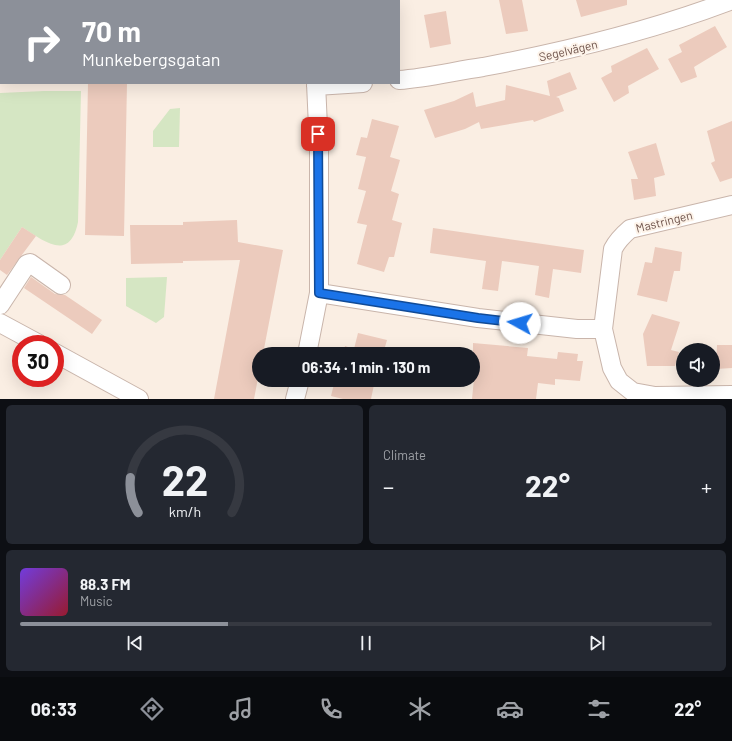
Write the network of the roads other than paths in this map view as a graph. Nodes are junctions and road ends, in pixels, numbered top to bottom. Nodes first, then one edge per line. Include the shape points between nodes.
1 (732, 0) edge
2 (400, 80) edge
3 (340, 84) edge
4 (316, 85) edge
5 (732, 205) edge
6 (61, 284) dead end
7 (319, 293) junction
8 (0, 305) edge
9 (0, 323) edge
10 (603, 329) junction
11 (22, 335) edge
12 (308, 347) edge
13 (64, 358) edge
14 (298, 387) edge
15 (732, 395) edge
16 (139, 399) edge
17 (295, 399) edge

1 - 2 street, Segelvägen via 602,42 540,56
3 - 4 street
4 - 7 street via 319,149
5 - 10 street, Mastringen via 630,229 622,236 613,249
6 - 8 street via 30,263 27,264
7 - 10 street via 478,318 577,329
7 - 12 street
9 - 11 street
10 - 15 street via 612,368 619,381 633,392 655,396
13 - 16 street
14 - 17 street

